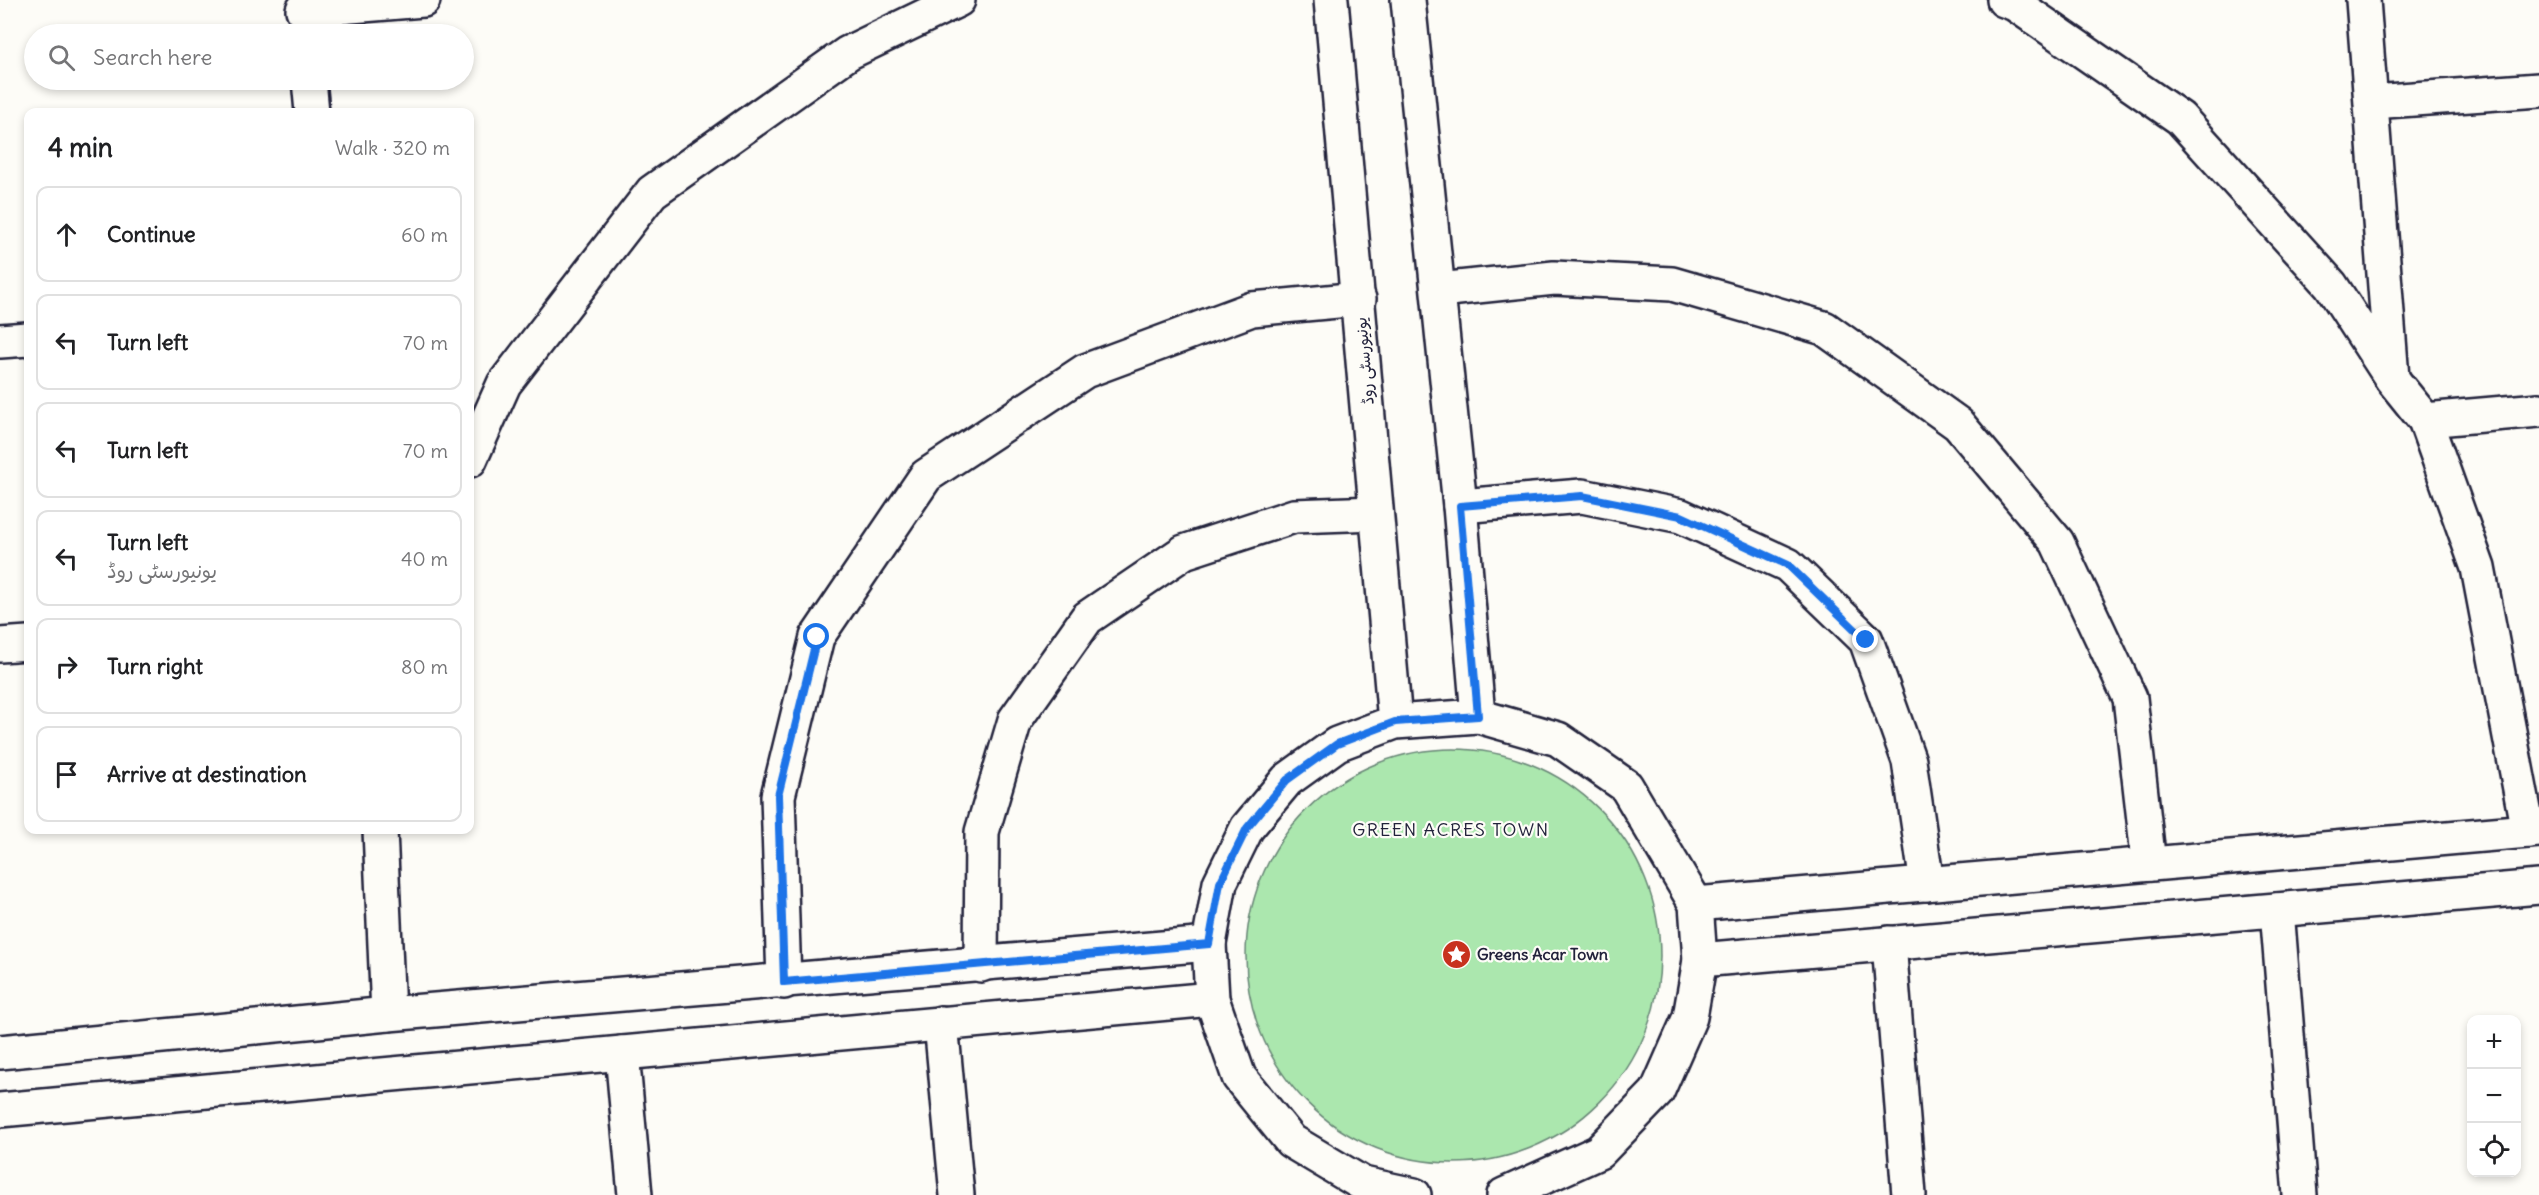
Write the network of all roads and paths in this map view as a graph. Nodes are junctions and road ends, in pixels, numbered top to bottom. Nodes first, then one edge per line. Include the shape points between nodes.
1 (423, 0) edge
2 (958, 0) edge
3 (1331, 0) edge
4 (1408, 0) edge
5 (2004, 0) edge
6 (2363, 0) edge
7 (303, 15) edge
8 (310, 90) edge
9 (2539, 90) edge
10 (2372, 102) junction
11 (312, 108) edge
12 (1439, 290) junction
13 (1359, 299) junction
14 (24, 339) edge
15 (0, 341) edge
16 (2392, 379) junction
17 (2539, 410) edge
18 (2425, 420) junction
19 (474, 451) edge
20 (1460, 506) junction
21 (1376, 513) junction
22 (24, 643) edge
23 (0, 645) edge
24 (1478, 716) junction
25 (1395, 722) junction
26 (2534, 830) edge
27 (380, 834) edge
28 (2149, 864) junction
29 (1927, 884) junction
30 (2539, 887) edge
31 (1696, 904) junction
32 (2277, 910) junction
33 (1889, 943) junction
34 (1209, 944) junction
35 (1700, 960) junction
36 (981, 965) junction
37 (784, 982) junction
38 (1212, 999) junction
39 (388, 1014) junction
40 (941, 1023) junction
41 (0, 1052) edge
42 (622, 1053) junction
43 (0, 1110) edge
44 (634, 1195) edge
45 (957, 1195) edge
46 (1414, 1195) edge
47 (1504, 1195) edge
48 (1909, 1195) edge
49 (2300, 1195) edge

1 - 7 street
2 - 19 street via 848,53 652,192 504,384
3 - 13 street, یونیورسٹی روڈ
4 - 12 street
5 - 16 street via 2180,118 2331,285
6 - 10 street
8 - 11 street
9 - 10 street
10 - 16 street
12 - 20 street
12 - 28 street via 1554,278 1672,284 1824,328 1958,424 2057,542 2130,698
13 - 21 street, یونیورسٹی روڈ
13 - 37 street via 1252,309 1085,371 926,476 817,637 778,796
14 - 15 street
16 - 18 street
17 - 18 street
18 - 26 street via 2478,568
20 - 24 street
20 - 29 street via 1582,496 1681,516 1788,565 1866,640 1909,761
21 - 25 street, یونیورسٹی روڈ
21 - 36 street via 1293,516 1184,552 1087,618 1015,720 982,832
22 - 23 street
24 - 25 street
24 - 31 street via 1558,739 1626,786
25 - 34 street via 1337,744 1287,780 1247,828 1220,883
26 - 28 street
27 - 39 street
28 - 29 street
29 - 31 street
30 - 32 street
31 - 35 street
32 - 33 street
32 - 49 street
33 - 35 street
33 - 48 street
34 - 36 street
34 - 38 street
35 - 47 street via 1690,1017 1657,1092 1599,1152
36 - 37 street
37 - 39 street
38 - 40 street
38 - 46 street via 1239,1077 1291,1141 1362,1184
39 - 41 street
40 - 42 street
40 - 45 street
42 - 43 street
42 - 44 street

